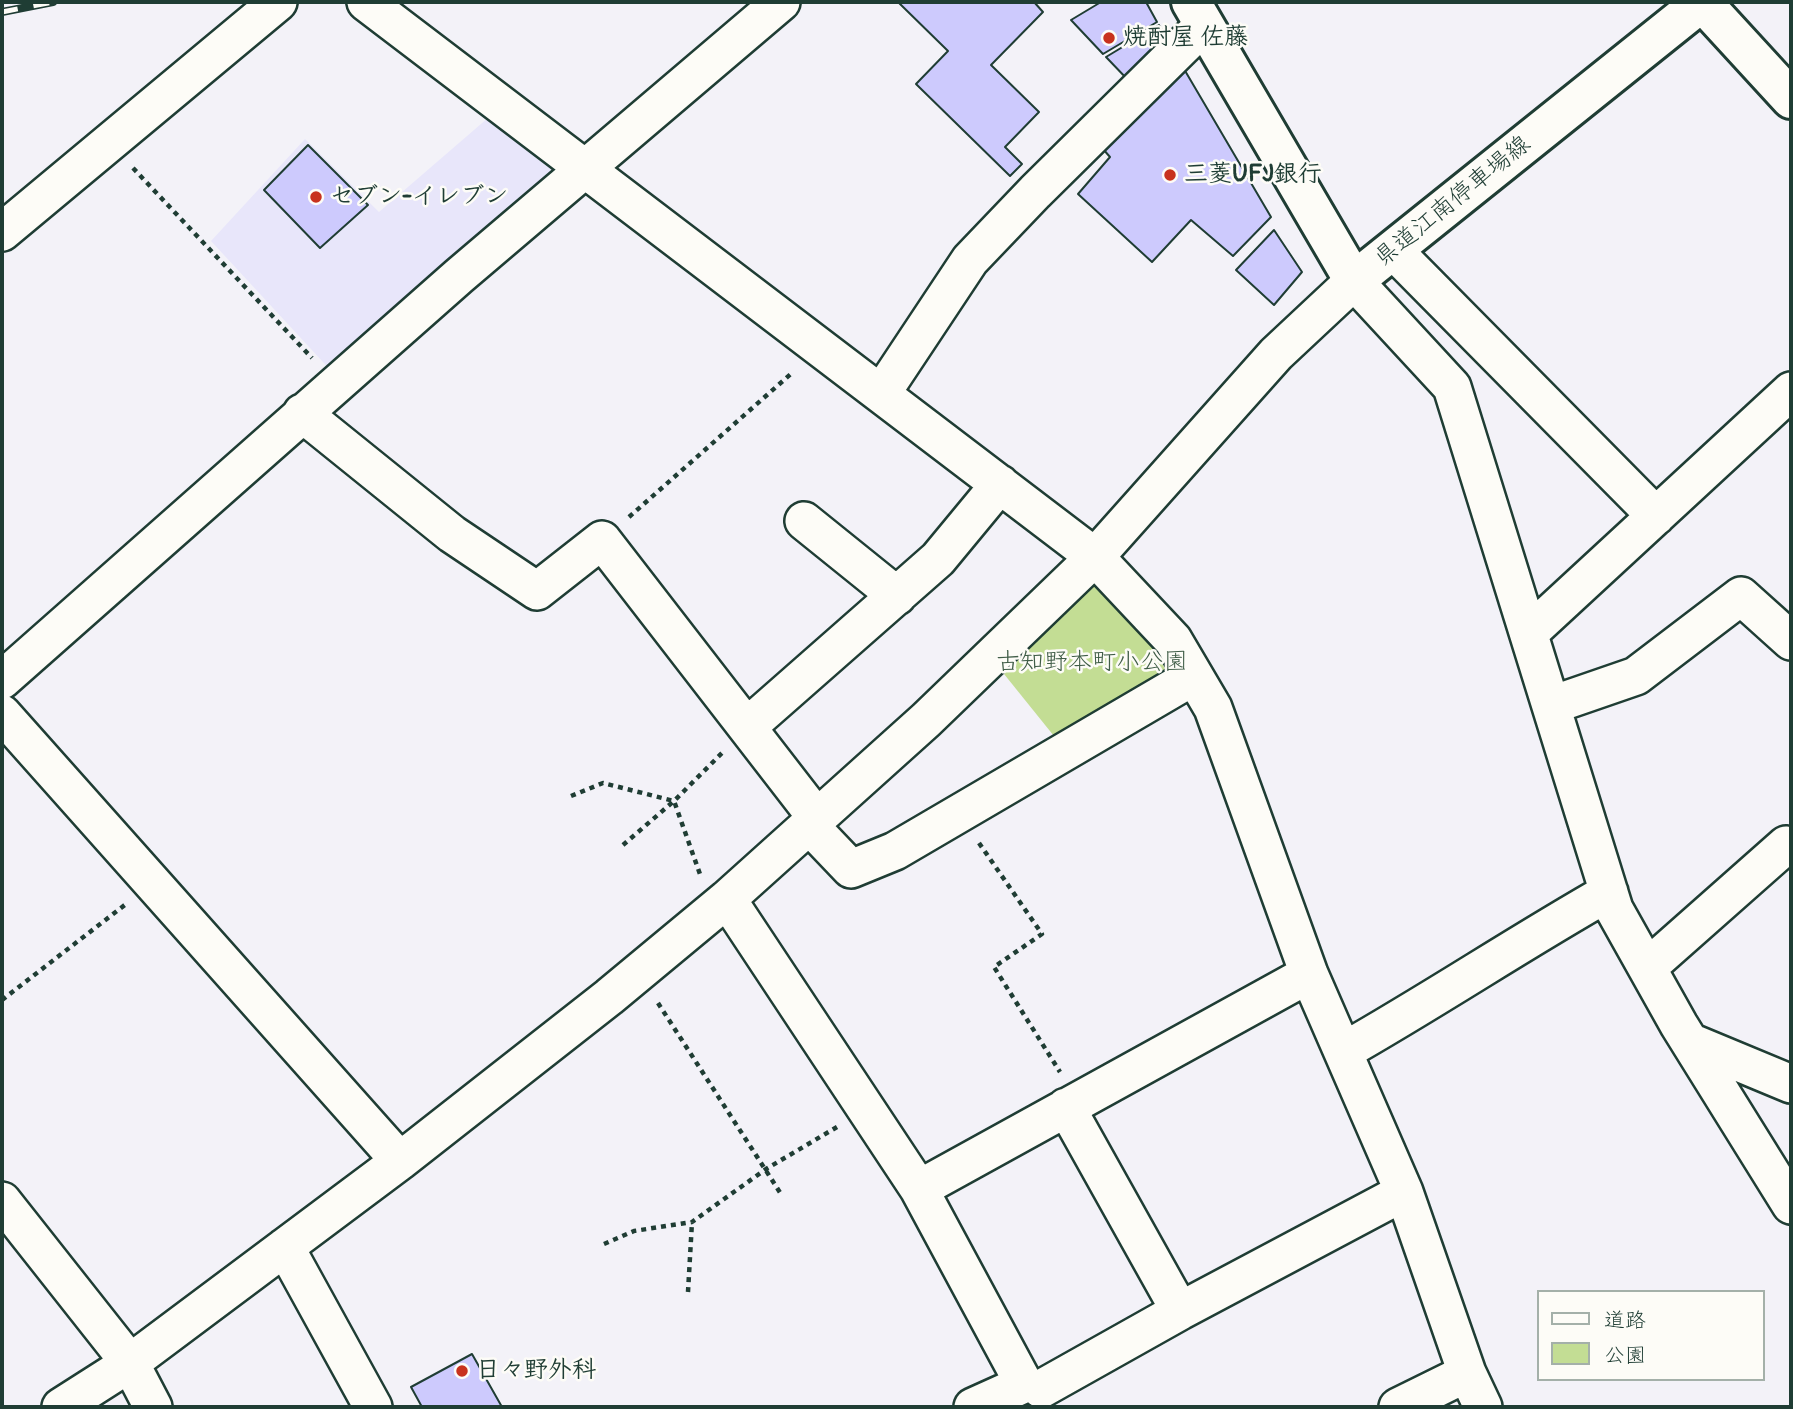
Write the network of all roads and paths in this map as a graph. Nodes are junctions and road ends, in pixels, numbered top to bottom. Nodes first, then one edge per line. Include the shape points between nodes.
1 (278, 2) edge
2 (366, 2) edge
3 (781, 2) edge
4 (1702, 2) edge
5 (1197, 13) edge
6 (1791, 99) edge
7 (108, 142) junction
8 (586, 169) junction
9 (2, 232) edge
10 (1393, 250) junction
11 (1354, 281) junction
12 (821, 348) junction
13 (335, 384) junction
14 (1791, 391) edge
15 (881, 394) junction
16 (302, 413) junction
17 (1000, 484) junction
18 (1656, 516) junction
19 (803, 521) dead end
20 (602, 540) junction
21 (1095, 557) junction
22 (897, 596) junction
23 (1529, 634) junction
24 (1791, 641) edge
25 (1194, 677) junction
26 (2, 680) edge
27 (1552, 705) junction
28 (2, 714) edge
29 (747, 727) junction
30 (572, 796) dead end
31 (674, 801) junction
32 (958, 813) junction
33 (813, 822) junction
34 (623, 845) dead end
35 (1786, 845) dead end
36 (154, 882) junction
37 (1609, 892) junction
38 (720, 905) junction
39 (1647, 968) junction
40 (638, 973) junction
41 (1309, 974) junction
42 (2, 1000) edge
43 (1690, 1042) junction
44 (1344, 1051) junction
45 (1791, 1084) edge
46 (1072, 1104) junction
47 (865, 1110) junction
48 (400, 1161) junction
49 (766, 1168) junction
50 (919, 1189) junction
51 (1404, 1192) junction
52 (781, 1194) dead end
53 (2, 1201) edge
54 (1791, 1205) edge
55 (692, 1222) junction
56 (604, 1244) dead end
57 (285, 1247) junction
58 (688, 1292) dead end
59 (1180, 1311) junction
60 (130, 1363) junction
61 (1467, 1373) junction
62 (1039, 1393) edge
63 (61, 1407) edge
64 (153, 1407) edge
65 (373, 1407) edge
66 (973, 1407) edge
67 (1398, 1407) edge
68 (1483, 1407) edge

1 - 7 street
2 - 8 street
3 - 8 street
4 - 6 main road, 県道江南停車場線
4 - 10 main road, 県道江南停車場線
5 - 11 main road, 県道江南停車場線
5 - 15 street via 970,260
7 - 9 street
7 - 13 path
8 - 12 street
8 - 13 street
10 - 11 main road, 県道江南停車場線
10 - 18 street
11 - 21 street via 1276,354
11 - 23 street via 1452,387
12 - 15 street
12 - 20 path
13 - 16 street
14 - 18 street
15 - 17 street
16 - 20 street via 452,534 537,591
16 - 26 street
17 - 21 street
17 - 22 street via 938,559
18 - 23 street
19 - 22 street
20 - 29 street
21 - 25 street via 1173,640
21 - 33 street
22 - 29 street
23 - 27 street
24 - 27 street via 1741,596 1636,676
25 - 32 street
25 - 41 street via 1213,708
27 - 37 street
28 - 36 street
29 - 31 path
29 - 33 street
30 - 31 path via 603,783
31 - 34 path
31 - 38 path
32 - 33 street via 895,850 850,869
32 - 46 path via 1042,934 994,967
33 - 38 street
35 - 39 street
36 - 42 path
36 - 48 street
37 - 39 street
37 - 44 street
38 - 40 street
38 - 47 street
39 - 43 street
40 - 48 street
40 - 49 path
41 - 44 street
41 - 46 street
43 - 45 street
43 - 54 street
44 - 51 street
46 - 50 street
46 - 59 street
47 - 49 path
47 - 50 street
48 - 57 street
49 - 52 path
49 - 55 path
50 - 62 street
51 - 59 street
51 - 61 street
53 - 60 street
55 - 56 path via 634,1231
55 - 58 path
57 - 60 street
57 - 65 street
59 - 62 street
60 - 63 street
60 - 64 street
61 - 67 street
61 - 68 street
62 - 66 street

